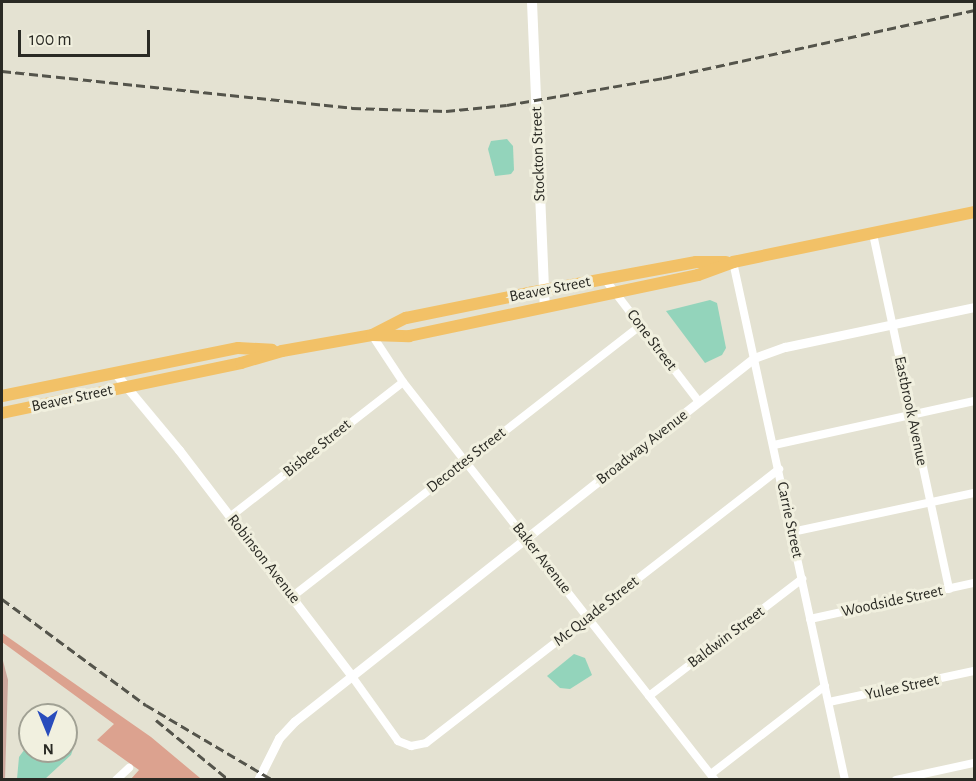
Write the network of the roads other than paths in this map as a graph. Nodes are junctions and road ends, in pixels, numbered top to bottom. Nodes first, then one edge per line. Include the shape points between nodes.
1 (532, 2) edge
2 (975, 212) edge
3 (873, 234) junction
4 (733, 262) junction
5 (663, 267) junction
6 (604, 278) junction
7 (666, 282) junction
8 (544, 290) junction
9 (616, 293) junction
10 (975, 307) edge
11 (545, 308) junction
12 (894, 324) junction
13 (641, 326) junction
14 (372, 335) junction
15 (282, 351) junction
16 (754, 358) junction
17 (115, 373) junction
18 (403, 382) junction
19 (127, 387) junction
20 (2, 396) edge
21 (975, 401) edge
22 (699, 402) junction
23 (2, 413) edge
24 (912, 414) junction
25 (774, 445) junction
26 (466, 460) junction
27 (779, 469) junction
28 (975, 493) edge
29 (931, 503) junction
30 (231, 516) junction
31 (792, 532) junction
32 (526, 538) junction
33 (802, 579) junction
34 (975, 583) edge
35 (949, 589) junction
36 (293, 596) junction
37 (588, 617) junction
38 (810, 619) junction
39 (975, 671) edge
40 (351, 675) junction
41 (825, 686) junction
42 (649, 696) junction
43 (829, 702) junction
44 (411, 746) joint
45 (975, 763) edge
46 (129, 768) dead end
47 (713, 777) edge
48 (116, 780) edge
49 (258, 780) edge
50 (845, 780) edge
51 (896, 780) edge

1 - 8 main road, Stockton Street
2 - 3 main road, Beaver Street
3 - 4 main road, Beaver Street
3 - 12 street, Eastbrook Avenue
4 - 5 main road, Beaver Street
4 - 7 main road, Beaver Street
4 - 16 street, Carrie Street
5 - 6 main road, Beaver Street
5 - 7 street
6 - 8 main road, Beaver Street
6 - 9 street, Cone Street
7 - 9 main road, Beaver Street
8 - 11 main road, Stockton Street
8 - 14 main road, Beaver Street via 406,318
9 - 11 main road, Beaver Street
9 - 13 street, Cone Street
10 - 12 street, Broadway Avenue
11 - 14 main road, Beaver Street via 409,336
12 - 16 street, Broadway Avenue via 785,347
12 - 24 street, Eastbrook Avenue
13 - 22 street, Cone Street
13 - 26 street, Decottes Street
14 - 15 main road, Beaver Street
14 - 18 street, Baker Avenue
15 - 17 main road, Beaver Street via 238,348
15 - 19 main road, Beaver Street
16 - 22 street, Broadway Avenue
16 - 25 street, Carrie Street
17 - 19 street, Robinson Avenue
17 - 20 main road, Beaver Street
18 - 26 street, Baker Avenue
18 - 30 street, Bisbee Street
19 - 23 main road, Beaver Street
19 - 30 street, Robinson Avenue
21 - 24 street
22 - 32 street, Broadway Avenue
24 - 25 street
24 - 29 street, Eastbrook Avenue
25 - 27 street, Carrie Street
26 - 32 street, Baker Avenue
26 - 36 street, Decottes Street
27 - 31 street, Carrie Street
27 - 37 street, Mc Quade Street
28 - 29 street
29 - 31 street
29 - 35 street, Eastbrook Avenue
30 - 36 street, Robinson Avenue
31 - 33 street, Carrie Street
32 - 37 street, Baker Avenue
32 - 40 street, Broadway Avenue
33 - 38 street, Carrie Street
33 - 42 street, Baldwin Street
34 - 35 street, Woodside Street
35 - 38 street, Woodside Street
36 - 40 street, Robinson Avenue
37 - 42 street, Baker Avenue
37 - 44 street, Mc Quade Street via 426,743
38 - 41 street, Carrie Street
39 - 43 street, Yulee Street
40 - 44 street, Robinson Avenue via 398,741
40 - 49 street via 285,729
41 - 43 street, Carrie Street
41 - 47 street
42 - 47 street, Baker Avenue
43 - 50 street, Carrie Street
45 - 51 street
46 - 48 street

